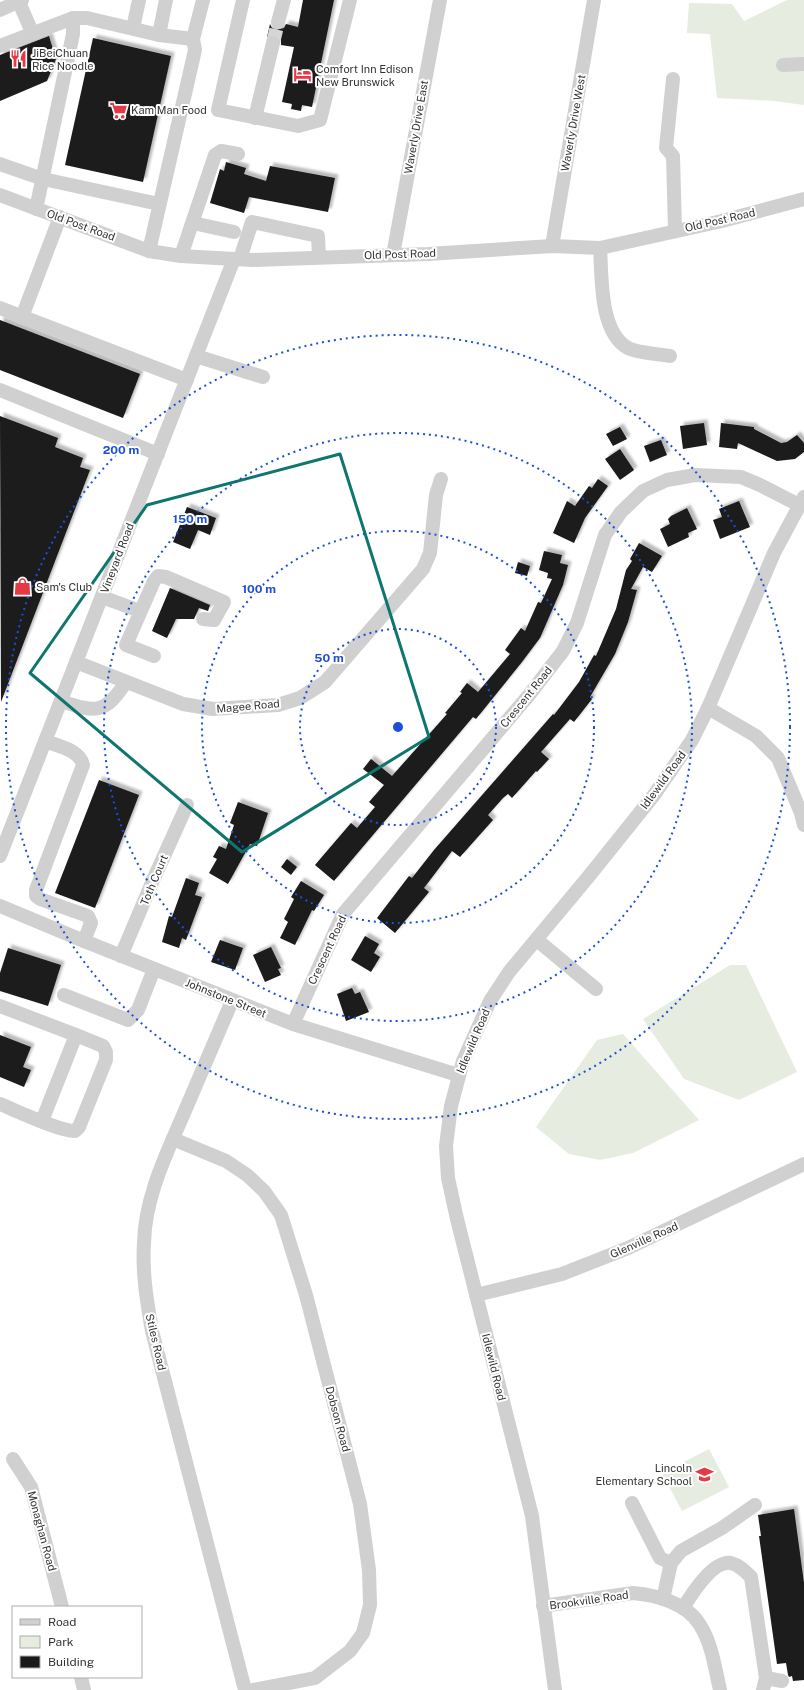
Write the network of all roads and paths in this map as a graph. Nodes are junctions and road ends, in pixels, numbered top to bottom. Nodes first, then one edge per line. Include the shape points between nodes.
1 (139, 0) edge
2 (166, 0) edge
3 (203, 0) edge
4 (243, 0) edge
5 (284, 0) edge
6 (350, 0) edge
7 (440, 0) edge
8 (594, 0) edge
9 (20, 1) edge
10 (0, 10) edge
11 (73, 18) junction
12 (278, 22) tunnel mouth
13 (133, 28) junction
14 (32, 32) junction
15 (159, 35) junction
16 (193, 39) junction
17 (273, 43) tunnel mouth
18 (0, 46) edge
19 (804, 64) edge
20 (783, 65) dead end
21 (673, 79) dead end
22 (255, 118) junction
23 (238, 154) dead end
24 (0, 164) edge
25 (43, 179) junction
26 (0, 195) edge
27 (804, 199) edge
28 (159, 204) junction
29 (36, 209) junction
30 (60, 217) junction
31 (193, 223) junction
32 (675, 230) junction
33 (234, 232) dead end
34 (552, 246) junction
35 (600, 248) junction
36 (149, 251) junction
37 (393, 255) junction
38 (181, 256) junction
39 (319, 257) junction
40 (237, 259) junction
41 (0, 308) edge
42 (22, 317) junction
43 (196, 356) junction
44 (670, 356) dead end
45 (263, 377) dead end
46 (187, 380) junction
47 (0, 390) edge
48 (158, 454) junction
49 (441, 479) dead end
50 (802, 501) edge
51 (102, 597) junction
52 (140, 611) junction
53 (203, 619) dead end
54 (154, 656) dead end
55 (76, 662) junction
56 (126, 682) junction
57 (61, 701) junction
58 (708, 708) junction
59 (45, 741) junction
60 (187, 804) dead end
61 (804, 825) edge
62 (0, 856) edge
63 (0, 906) edge
64 (536, 940) junction
65 (84, 941) junction
66 (121, 956) junction
67 (154, 969) junction
68 (596, 989) dead end
69 (64, 995) dead end
70 (232, 1001) junction
71 (0, 1006) edge
72 (293, 1024) junction
73 (76, 1035) junction
74 (458, 1075) junction
75 (0, 1104) edge
76 (42, 1121) junction
77 (173, 1139) junction
78 (804, 1164) edge
79 (476, 1295) junction
80 (13, 1459) dead end
81 (632, 1503) dead end
82 (755, 1505) dead end
83 (671, 1563) junction
84 (663, 1599) junction
85 (62, 1606) edge
86 (543, 1606) junction
87 (684, 1608) junction
88 (81, 1678) edge
89 (782, 1681) dead end
90 (764, 1684) edge
91 (84, 1690) edge
92 (245, 1690) edge
93 (253, 1690) edge
94 (555, 1690) edge
95 (720, 1690) edge

1 - 13 street
2 - 15 street
3 - 16 street
4 - 22 street via 218,110
5 - 12 street
6 - 22 street via 320,120 298,126
7 - 37 street, Waverly Drive East
8 - 34 street, Waverly Drive West
9 - 10 street
9 - 14 street
11 - 13 street via 87,18
11 - 14 street
11 - 25 street via 74,34
13 - 15 street
14 - 18 street
15 - 16 street
16 - 28 street via 195,50
17 - 22 street
19 - 20 street
21 - 32 street via 666,148 673,156
23 - 31 street via 222,151 215,155
24 - 25 street
25 - 28 street
25 - 29 street
26 - 29 street, Old Post Road
27 - 32 street, Old Post Road via 722,221
28 - 36 street
29 - 30 street, Old Post Road
30 - 36 street, Old Post Road
30 - 42 street
31 - 33 street
31 - 38 street
32 - 35 street, Old Post Road
34 - 35 street, Old Post Road
34 - 37 street, Old Post Road
35 - 44 street via 604,302 614,334 629,349
36 - 38 street, Old Post Road
37 - 39 street, Old Post Road
38 - 40 street, Old Post Road
39 - 40 street, Old Post Road
39 - 40 street, Vineyard Road via 318,236 252,222
40 - 43 street, Vineyard Road
41 - 42 street
42 - 46 street
43 - 45 street
43 - 46 street, Vineyard Road
46 - 48 street, Vineyard Road
47 - 48 street
48 - 51 street, Vineyard Road
49 - 56 street, Magee Road via 436,495 430,553 423,569 324,682 300,698 278,705 213,709 183,704
50 - 58 street, Idlewild Road via 774,553
50 - 72 street, Crescent Road via 741,477 695,475 667,480 643,492 620,512 605,535 577,623 563,651 529,695 343,914
51 - 52 street
51 - 55 street, Vineyard Road
52 - 53 street via 158,576 166,577 224,602 214,620
52 - 54 street via 126,645
55 - 56 street, Magee Road
55 - 57 street, Vineyard Road
56 - 57 street via 115,698 101,708 81,708
57 - 59 street, Vineyard Road
58 - 61 street via 756,736 778,758
58 - 64 street, Idlewild Road via 692,740 654,795
59 - 62 street, Vineyard Road
59 - 65 street via 78,754 83,766 36,890 36,896 88,916 92,923
60 - 66 street, Toth Court
63 - 65 street, Johnstone Street
64 - 68 street
64 - 74 street, Idlewild Road via 509,972 490,1001
65 - 66 street, Johnstone Street
66 - 67 street, Johnstone Street
67 - 69 street via 138,1010 128,1020
67 - 70 street, Johnstone Street
70 - 72 street, Johnstone Street
70 - 77 street, Stiles Road
71 - 73 street
72 - 74 street, Johnstone Street
73 - 76 street
73 - 76 street via 103,1046 106,1052 106,1060 80,1127 75,1131 69,1131
74 - 79 street, Idlewild Road via 446,1146 448,1178
75 - 76 street
77 - 92 street, Stiles Road via 157,1177 147,1213 144,1242 145,1292 152,1331
77 - 93 street, Dobson Road via 226,1161 247,1175 264,1191 281,1215 306,1295 360,1504 369,1570 370,1605 364,1633 350,1651 315,1678
78 - 79 street, Glenville Road via 628,1248 562,1274
79 - 86 street, Idlewild Road via 532,1516
80 - 85 street, Monaghan Road via 31,1487
81 - 83 street via 660,1558
82 - 83 street via 722,1528 681,1551
83 - 84 street
84 - 86 street, Brookville Road via 633,1593
84 - 87 street, Brookville Road
86 - 94 street, Idlewild Road
87 - 90 street via 692,1594 717,1566 729,1563 742,1568 751,1577
87 - 95 street, Brookville Road via 700,1624 708,1641
88 - 91 street
89 - 90 street

